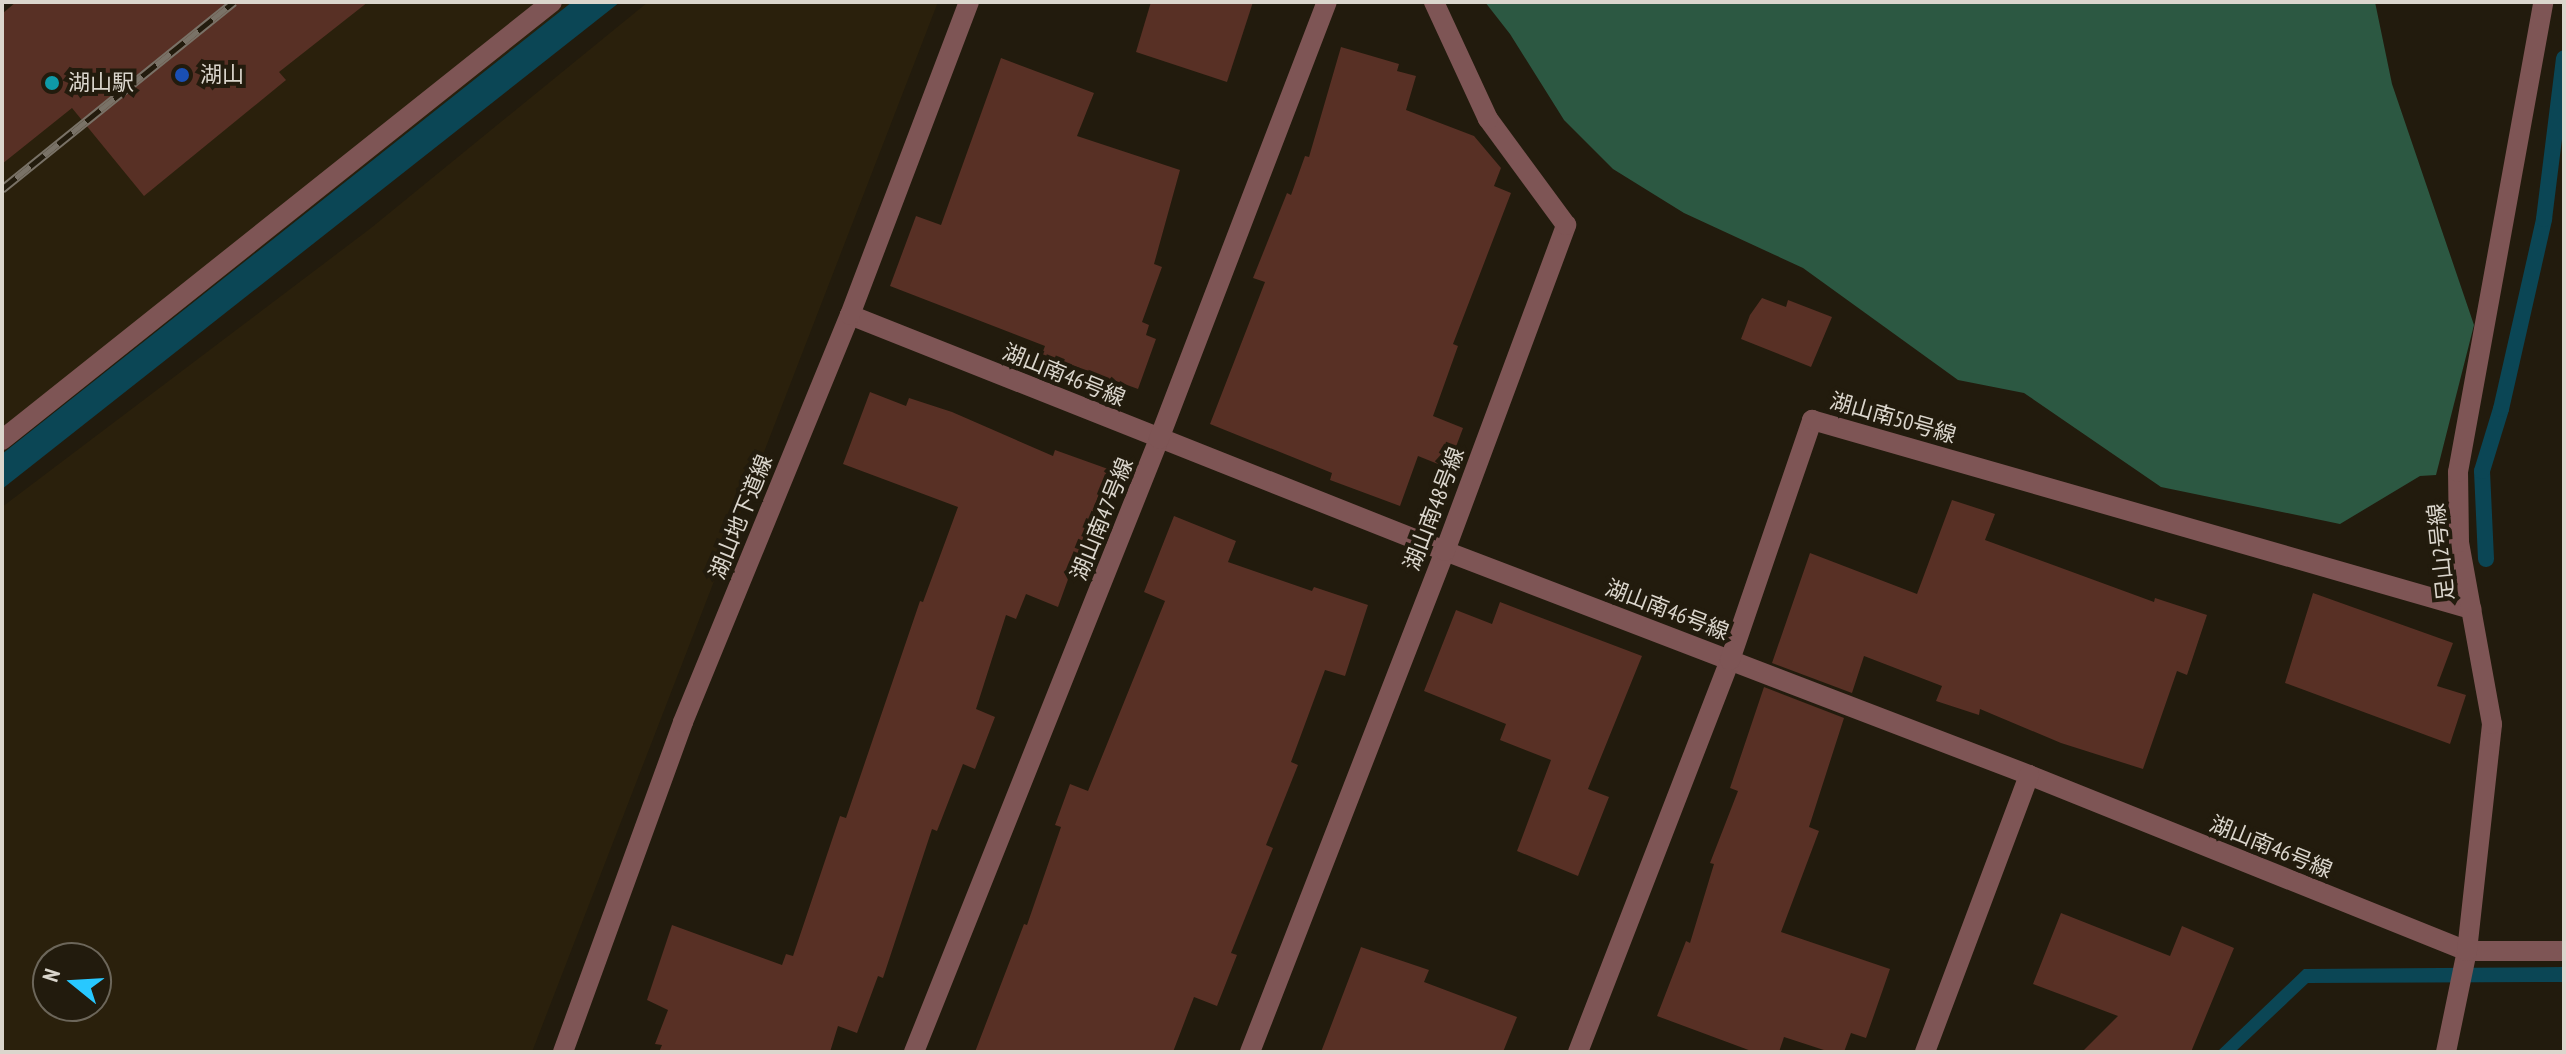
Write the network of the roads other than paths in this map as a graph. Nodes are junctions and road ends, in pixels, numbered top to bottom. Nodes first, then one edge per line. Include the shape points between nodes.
1 (552, 2) edge
2 (969, 2) edge
3 (1327, 2) edge
4 (1434, 2) edge
5 (2543, 2) edge
6 (850, 315) junction
7 (1159, 439) junction
8 (2, 440) edge
9 (1445, 551) junction
10 (2471, 609) junction
11 (1730, 660) junction
12 (2029, 775) junction
13 (2467, 951) junction
14 (2564, 951) edge
15 (563, 1052) edge
16 (914, 1052) edge
17 (1250, 1052) edge
18 (1578, 1052) edge
19 (1925, 1052) edge
20 (2446, 1052) edge

1 - 8 street
2 - 6 street, 湖山地下道線
3 - 7 street, 湖山南47号線
4 - 9 street, 湖山南48号線 via 1488,119 1566,225
5 - 10 street, 足山2号線 via 2458,472 2459,542
6 - 7 street, 湖山南46号線
6 - 15 street, 湖山地下道線 via 683,722
7 - 9 street, 湖山南46号線
7 - 16 street, 湖山南47号線
9 - 11 street, 湖山南46号線
9 - 17 street, 湖山南48号線
10 - 11 street, 湖山南50号線 via 1812,420
10 - 13 street, 足山2号線 via 2492,724
11 - 12 street, 湖山南46号線
11 - 18 street, 湖山南50号線
12 - 13 street, 湖山南46号線
12 - 19 street
13 - 14 street
13 - 20 street, 足山2号線

